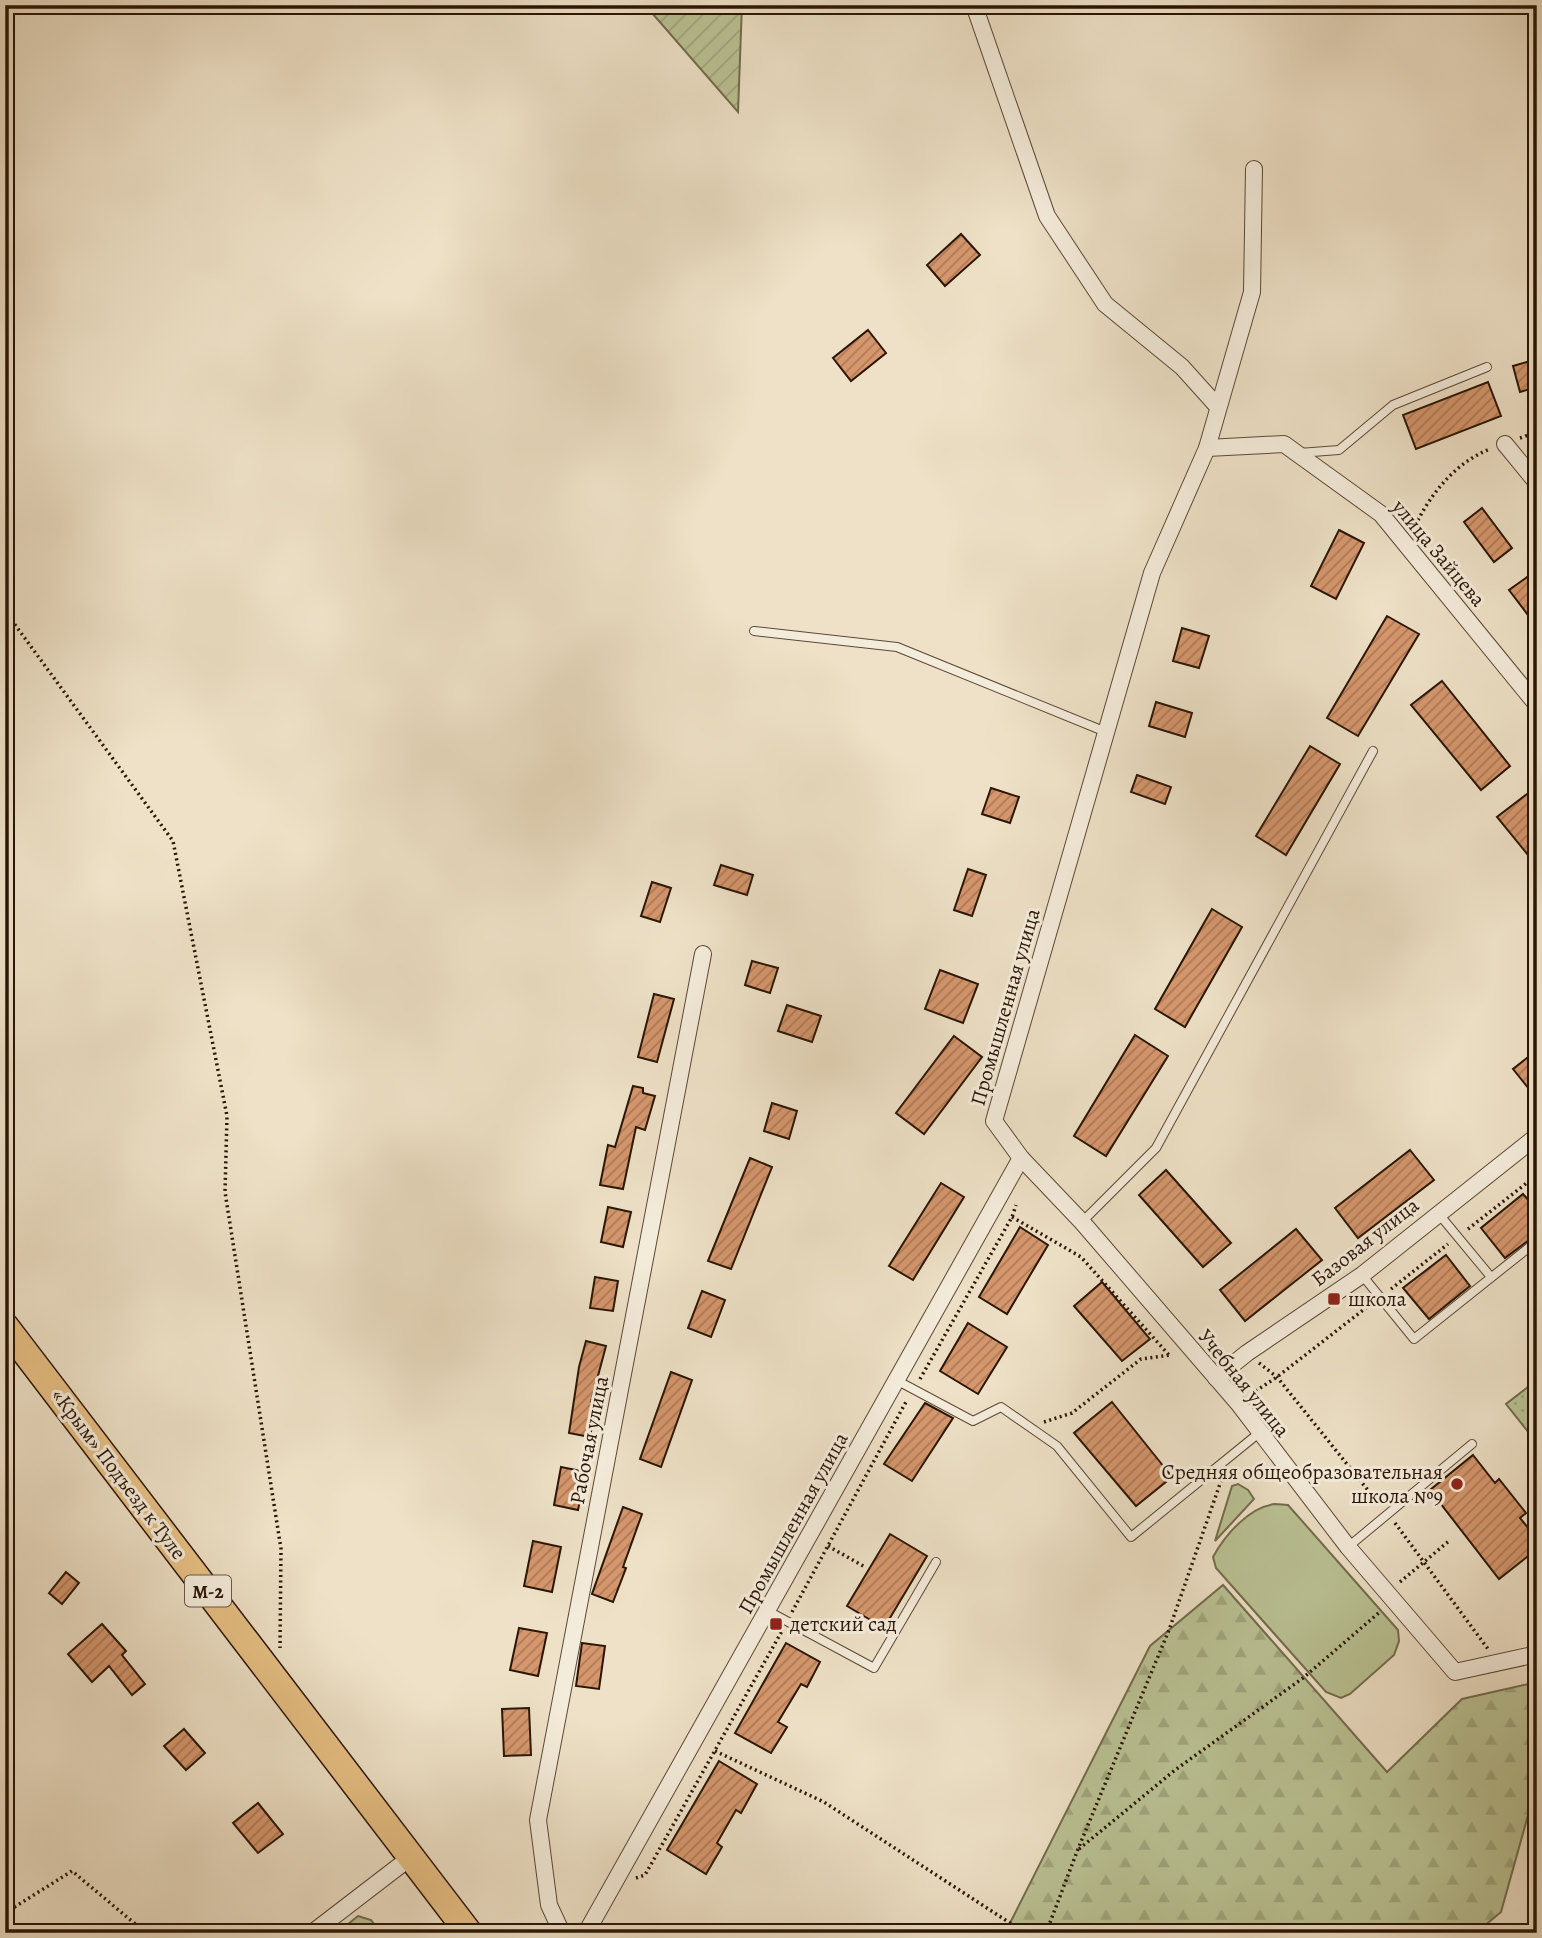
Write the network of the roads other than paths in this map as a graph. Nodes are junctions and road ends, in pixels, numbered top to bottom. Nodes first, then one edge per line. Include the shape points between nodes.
1 (974, 5) edge
2 (1254, 169) dead end
3 (1487, 367) dead end
4 (1218, 407) junction
5 (1505, 444) road end
6 (1207, 448) junction
7 (1296, 453) junction
8 (1537, 483) edge
9 (754, 631) dead end
10 (1537, 705) edge
11 (1106, 732) junction
12 (1373, 751) dead end
13 (703, 954) dead end
14 (1537, 1136) edge
15 (1021, 1158) junction
16 (1438, 1213) junction
17 (1082, 1222) junction
18 (1537, 1241) edge
19 (1362, 1275) junction
20 (1491, 1277) junction
21 (5, 1325) edge
22 (1216, 1378) junction
23 (898, 1381) junction
24 (1259, 1433) junction
25 (1472, 1444) dead end
26 (1348, 1547) junction
27 (936, 1562) dead end
28 (768, 1611) junction
29 (1537, 1654) edge
30 (411, 1857) junction
31 (312, 1933) edge
32 (469, 1933) edge
33 (562, 1933) edge
34 (586, 1933) edge

1 - 4 street via 1047,216 1105,304 1182,367
2 - 4 street, Промышленная улица via 1252,292
3 - 7 lane via 1393,405 1339,450
4 - 6 street, Промышленная улица
5 - 8 street
6 - 7 street, улица Зайцева via 1284,444
6 - 11 street, Промышленная улица via 1152,573
7 - 10 street, улица Зайцева via 1381,514
9 - 11 lane via 897,648
11 - 15 street, Промышленная улица via 994,1121
12 - 17 lane via 1156,1148
13 - 33 street, Рабочая улица via 538,1820 549,1905
14 - 16 street, Базовая улица
15 - 17 street, Учебная улица
15 - 23 street, Промышленная улица
16 - 19 street, Базовая улица
16 - 20 lane
17 - 22 street, Учебная улица
18 - 20 lane
19 - 20 lane via 1414,1339
19 - 22 street, Базовая улица
21 - 30 main road, «Крым» Подъезд к Туле / М-2
22 - 24 street, Учебная улица
23 - 24 lane via 973,1421 1001,1407 1056,1446 1131,1537
23 - 28 street, Промышленная улица
24 - 26 street, Учебная улица
25 - 26 lane
26 - 29 street, Учебная улица via 1455,1672
27 - 28 lane via 874,1668
28 - 34 street, Промышленная улица
30 - 31 street
30 - 32 main road, «Крым» Подъезд к Туле

